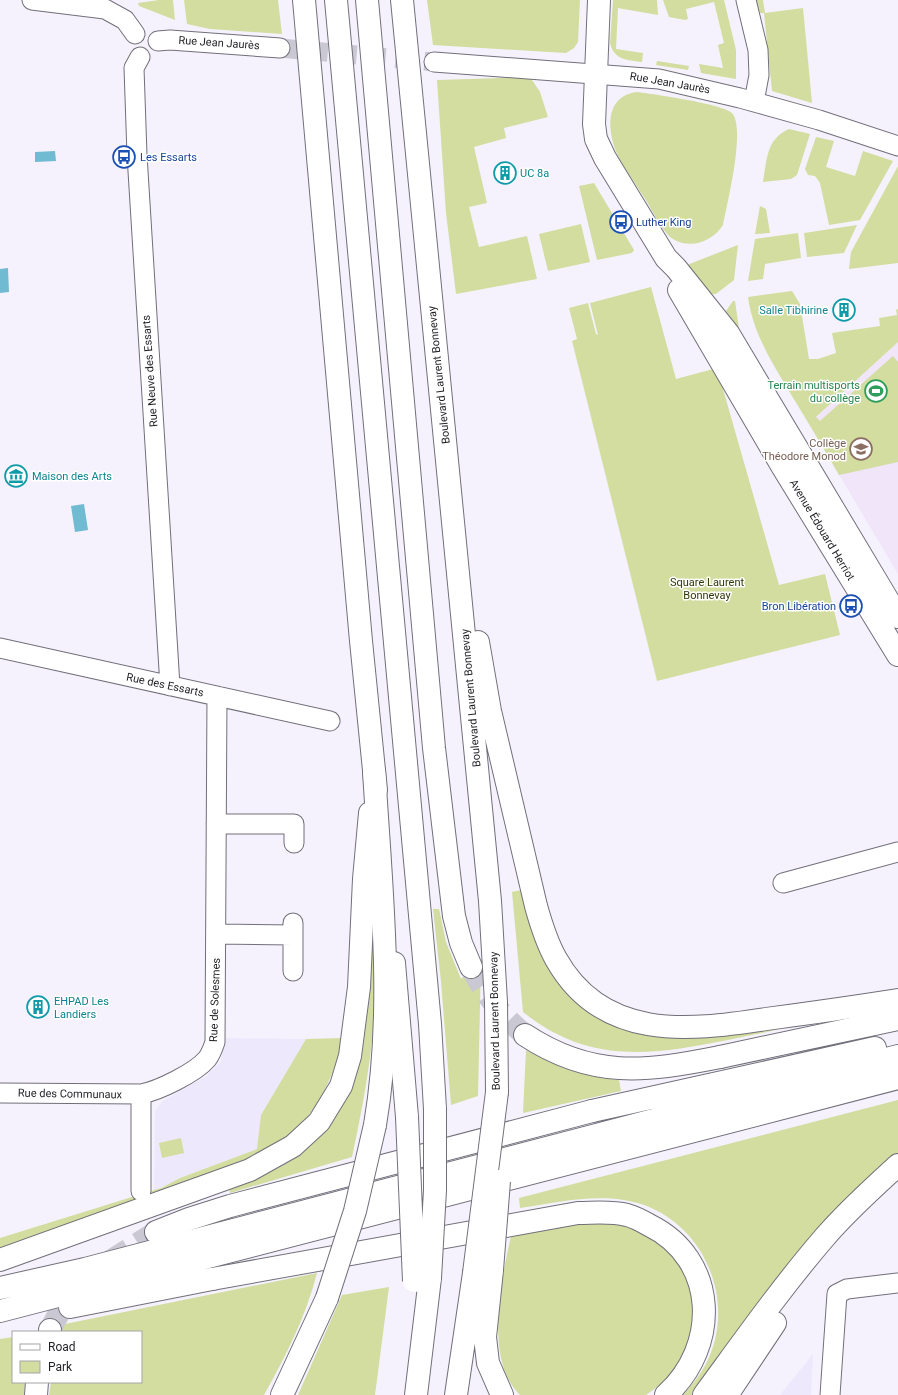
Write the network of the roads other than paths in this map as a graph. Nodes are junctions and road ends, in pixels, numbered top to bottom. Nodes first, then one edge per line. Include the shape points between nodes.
1 (32, 0) edge
2 (291, 0) edge
3 (304, 0) edge
4 (336, 0) edge
5 (367, 0) edge
6 (402, 0) edge
7 (599, 0) edge
8 (746, 0) edge
9 (135, 34) junction
10 (158, 41) junction
11 (280, 48) tunnel mouth
12 (140, 57) junction
13 (434, 62) tunnel mouth
14 (596, 74) junction
15 (754, 102) junction
16 (898, 146) edge
17 (317, 158) junction
18 (666, 258) junction
19 (456, 541) junction
20 (898, 617) edge
21 (0, 648) edge
22 (898, 655) edge
23 (170, 686) junction
24 (217, 696) junction
25 (330, 721) dead end
26 (374, 772) junction
27 (216, 824) junction
28 (294, 843) dead end
29 (898, 852) edge
30 (783, 883) dead end
31 (216, 934) junction
32 (471, 967) tunnel mouth
33 (293, 971) dead end
34 (898, 1000) edge
35 (898, 1019) edge
36 (525, 1035) tunnel mouth
37 (898, 1043) edge
38 (898, 1056) edge
39 (898, 1078) edge
40 (0, 1093) edge
41 (141, 1094) junction
42 (898, 1165) edge
43 (898, 1180) edge
44 (141, 1191) dead end
45 (156, 1232) tunnel mouth
46 (0, 1260) edge
47 (483, 1271) junction
48 (422, 1280) junction
49 (898, 1283) edge
50 (0, 1288) edge
51 (0, 1312) edge
52 (0, 1320) edge
53 (37, 1383) edge
54 (416, 1394) edge
55 (36, 1395) edge
56 (282, 1395) edge
57 (456, 1395) edge
58 (502, 1395) edge
59 (666, 1395) edge
60 (704, 1395) edge
61 (728, 1395) edge
62 (830, 1395) edge

1 - 9 street via 105,9 125,20
2 - 17 main road
3 - 17 main road
4 - 48 main road, bridge via 430,1024 435,1110 435,1190
5 - 32 main road via 443,827 454,916
6 - 19 main road, Boulevard Laurent Bonnevay
7 - 14 main road, Avenue Édouard Herriot
8 - 15 street via 758,50 759,75
9 - 10 street via 147,30 154,34
9 - 12 street via 130,45 133,52
10 - 11 street, Rue Jean Jaurès via 181,40
10 - 12 street via 155,53 148,57
12 - 23 street, Rue Neuve des Essarts via 134,68 137,155
13 - 14 street, Rue Jean Jaurès
14 - 15 street, Rue Jean Jaurès via 659,79
14 - 18 main road, Avenue Édouard Herriot via 596,139
15 - 16 street, Rue Jean Jaurès
17 - 26 main road
18 - 20 main road, Avenue Édouard Herriot via 728,333
18 - 22 main road, Avenue Édouard Herriot via 670,275
19 - 34 main road via 474,618 490,711 536,906 556,959 580,990 619,1017 644,1024 692,1028 730,1025
19 - 47 main road, Boulevard Laurent Bonnevay, bridge via 490,902 500,1091
21 - 23 street, Rue des Essarts
23 - 24 street, Rue des Essarts
24 - 25 street, Rue des Essarts
24 - 27 street, Rue de Solesmes
26 - 46 main road via 364,878 358,987 350,1056 341,1086 319,1122 293,1146 250,1170
26 - 48 main road, bridge via 388,897
26 - 56 main road, bridge via 386,984 382,1073 375,1125 355,1211 327,1298
27 - 28 street via 294,824
27 - 31 street, Rue de Solesmes
29 - 30 street
31 - 33 street via 293,929
31 - 41 street, Rue de Solesmes via 215,1042 208,1059 155,1092
35 - 36 main road via 720,1057 644,1069 592,1065 567,1058
37 - 45 main road via 592,1111 230,1206
38 - 50 main road via 100,1265
39 - 51 main road
40 - 41 street, Rue des Communaux
41 - 44 street
42 - 60 main road via 864,1196 791,1277
43 - 61 main road via 835,1244 800,1287
47 - 57 main road, Boulevard Laurent Bonnevay
47 - 58 main road via 488,1363
48 - 54 main road
49 - 62 street via 847,1289 837,1294
52 - 59 main road via 578,1213 606,1212 627,1215 661,1231 679,1246 695,1271 702,1288 704,1319 697,1352 688,1371
53 - 55 main road

